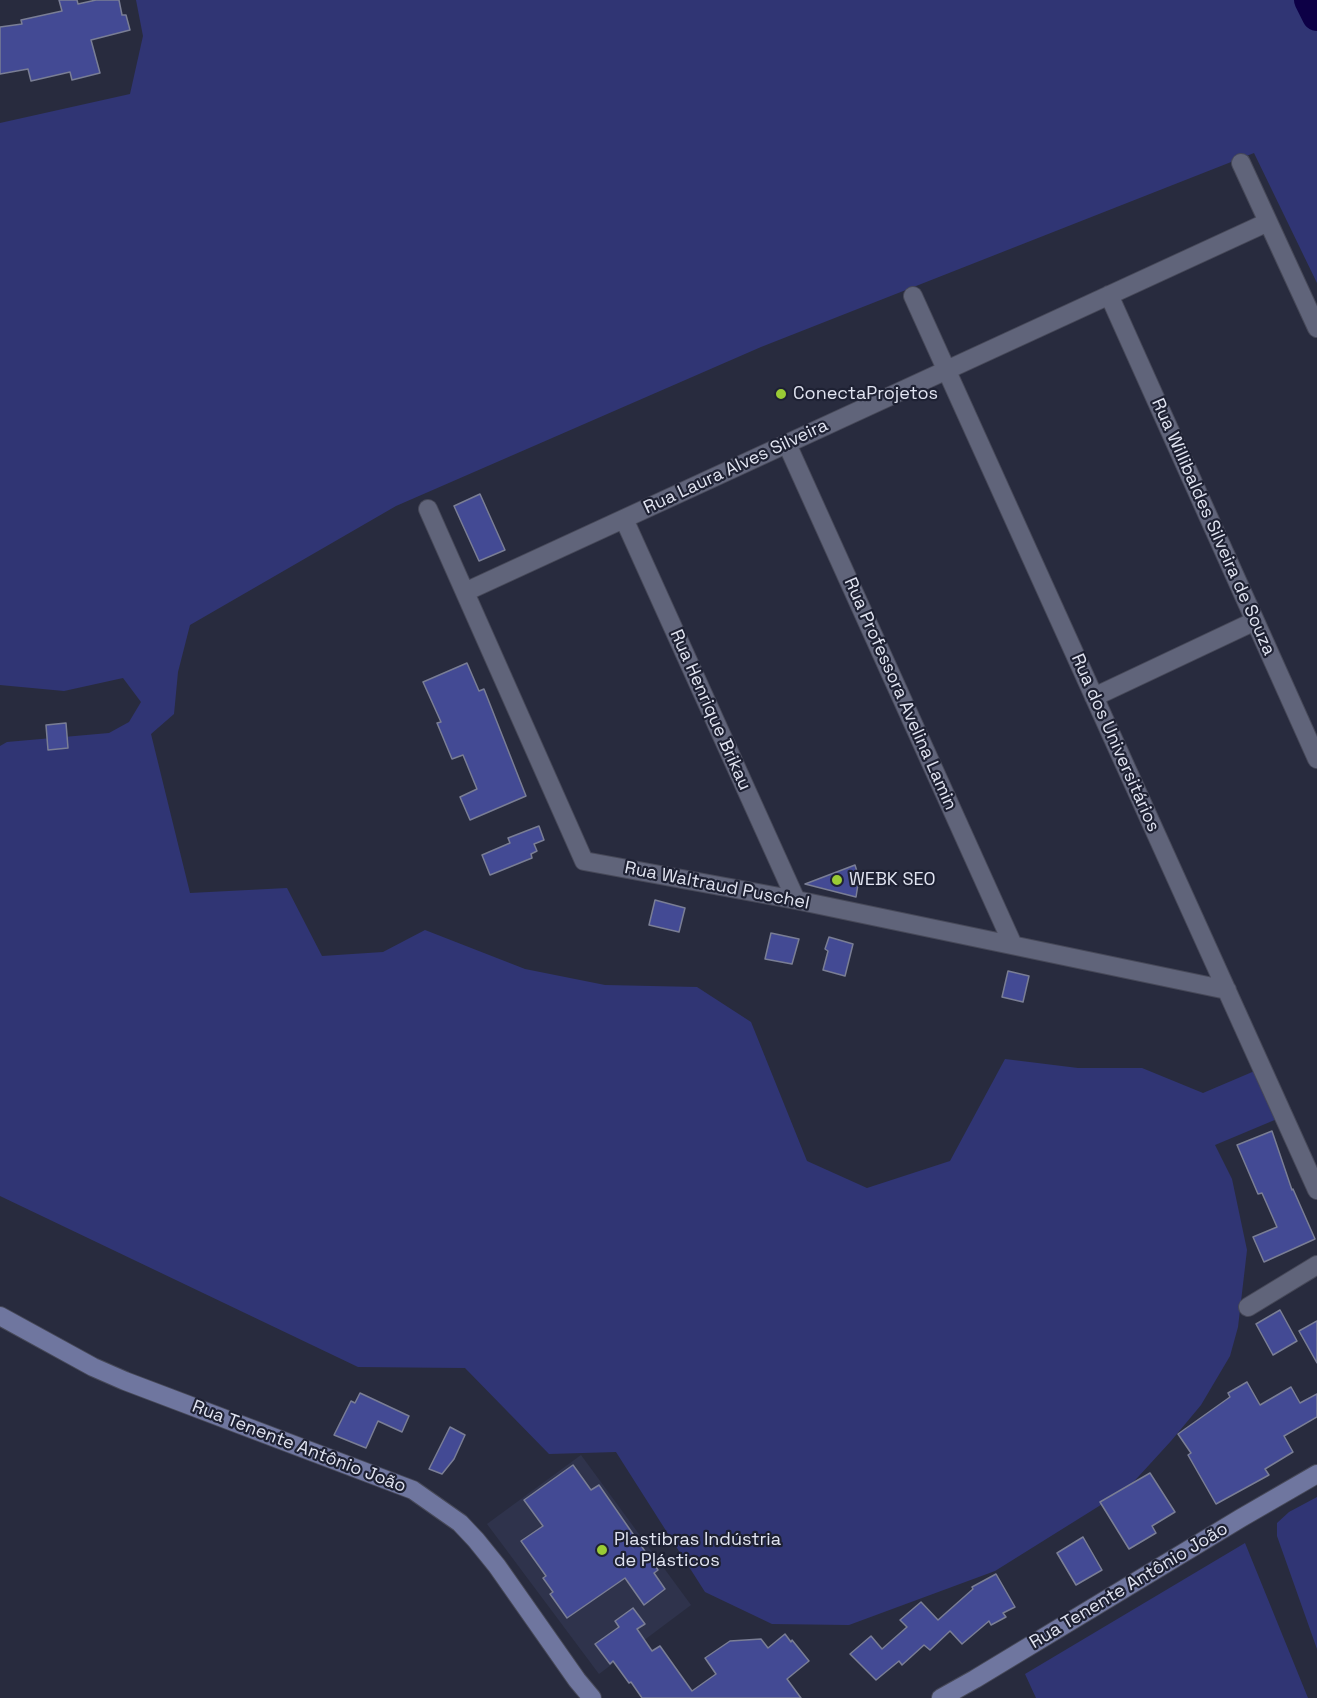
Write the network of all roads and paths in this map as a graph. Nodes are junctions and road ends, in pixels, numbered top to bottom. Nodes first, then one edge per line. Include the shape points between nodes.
1 (1241, 163) dead end
2 (1268, 222) junction
3 (1109, 295) junction
4 (913, 296) dead end
5 (1317, 328) edge
6 (946, 370) junction
7 (788, 444) junction
8 (428, 509) dead end
9 (624, 519) junction
10 (465, 592) junction
11 (1256, 621) junction
12 (1094, 697) junction
13 (1317, 759) edge
14 (796, 900) junction
15 (1013, 945) junction
16 (1227, 990) junction
17 (1317, 1190) edge
18 (1317, 1265) edge
19 (1248, 1307) dead end
20 (0, 1316) edge
21 (1317, 1474) edge
22 (591, 1698) edge
23 (941, 1698) edge

1 - 2 street
2 - 3 street, Rua Laura Alves Silveira
2 - 5 street
3 - 6 street, Rua Laura Alves Silveira
3 - 11 street, Rua Willibaldes Silveira de Souza
4 - 6 street, Rua dos Universitários
6 - 7 street, Rua Laura Alves Silveira
6 - 12 street, Rua dos Universitários
7 - 9 street, Rua Laura Alves Silveira
7 - 15 street, Rua Professora Avelina Lamin
8 - 10 street, Rua Waltraud Puschel
9 - 10 street, Rua Laura Alves Silveira
9 - 14 street, Rua Henrique Brikau
10 - 14 street, Rua Waltraud Puschel via 584,861
11 - 12 street
11 - 13 street, Rua Willibaldes Silveira de Souza
12 - 16 street, Rua dos Universitários
14 - 15 street, Rua Waltraud Puschel
15 - 16 street, Rua Waltraud Puschel
16 - 17 street, Rua dos Universitários
18 - 19 street
20 - 22 street, Rua Tenente Antônio João via 125,1381 413,1490 460,1523 476,1540
21 - 23 street, Rua Tenente Antônio João

